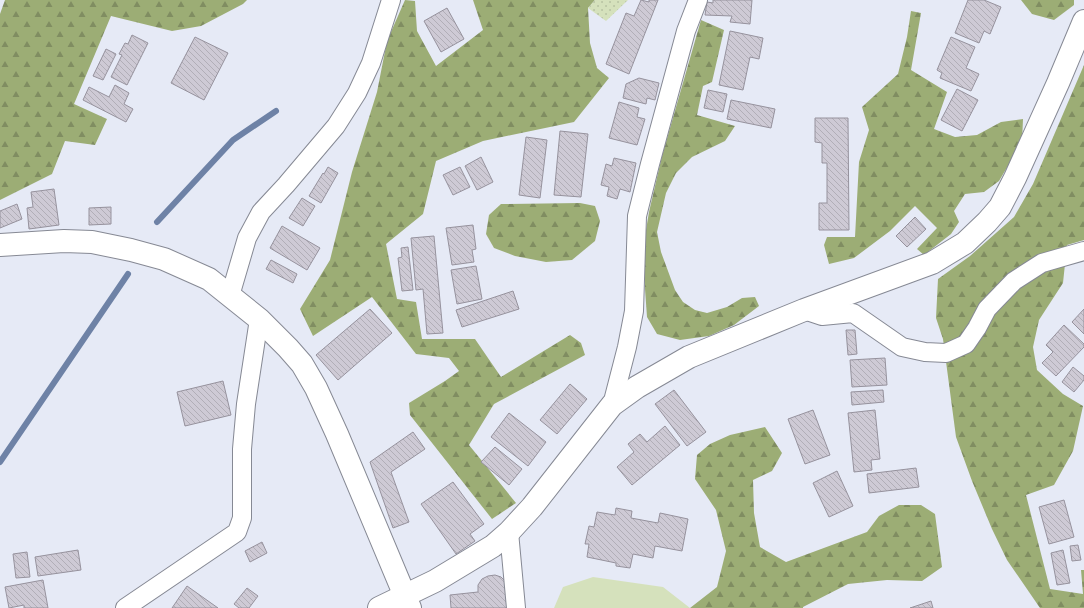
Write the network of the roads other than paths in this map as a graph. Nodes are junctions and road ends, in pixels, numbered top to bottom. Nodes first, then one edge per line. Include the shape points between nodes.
1 (391, 0) edge
2 (698, 0) edge
3 (1084, 21) edge
4 (0, 246) edge
5 (1084, 251) edge
6 (230, 296) junction
7 (804, 310) junction
8 (259, 319) junction
9 (612, 405) junction
10 (508, 532) junction
11 (408, 602) edge
12 (125, 608) edge
13 (379, 608) edge
14 (516, 608) edge

1 - 6 street via 371,63 357,93 336,126 261,212 247,238
2 - 9 street via 686,31 637,216 634,311
3 - 7 street via 1015,178 1000,207 987,222 965,243 932,263
4 - 6 street via 64,241 116,246 187,269 208,279
5 - 7 street via 1042,263 1014,281 987,309 966,344 946,353 902,347 853,313 822,316
6 - 8 street
7 - 9 street via 689,358 637,387
8 - 11 street via 302,364 316,388
8 - 12 street via 246,404 242,449 242,518 237,532
9 - 10 street via 532,506
10 - 11 street via 493,546 435,581
10 - 14 street
11 - 13 street

